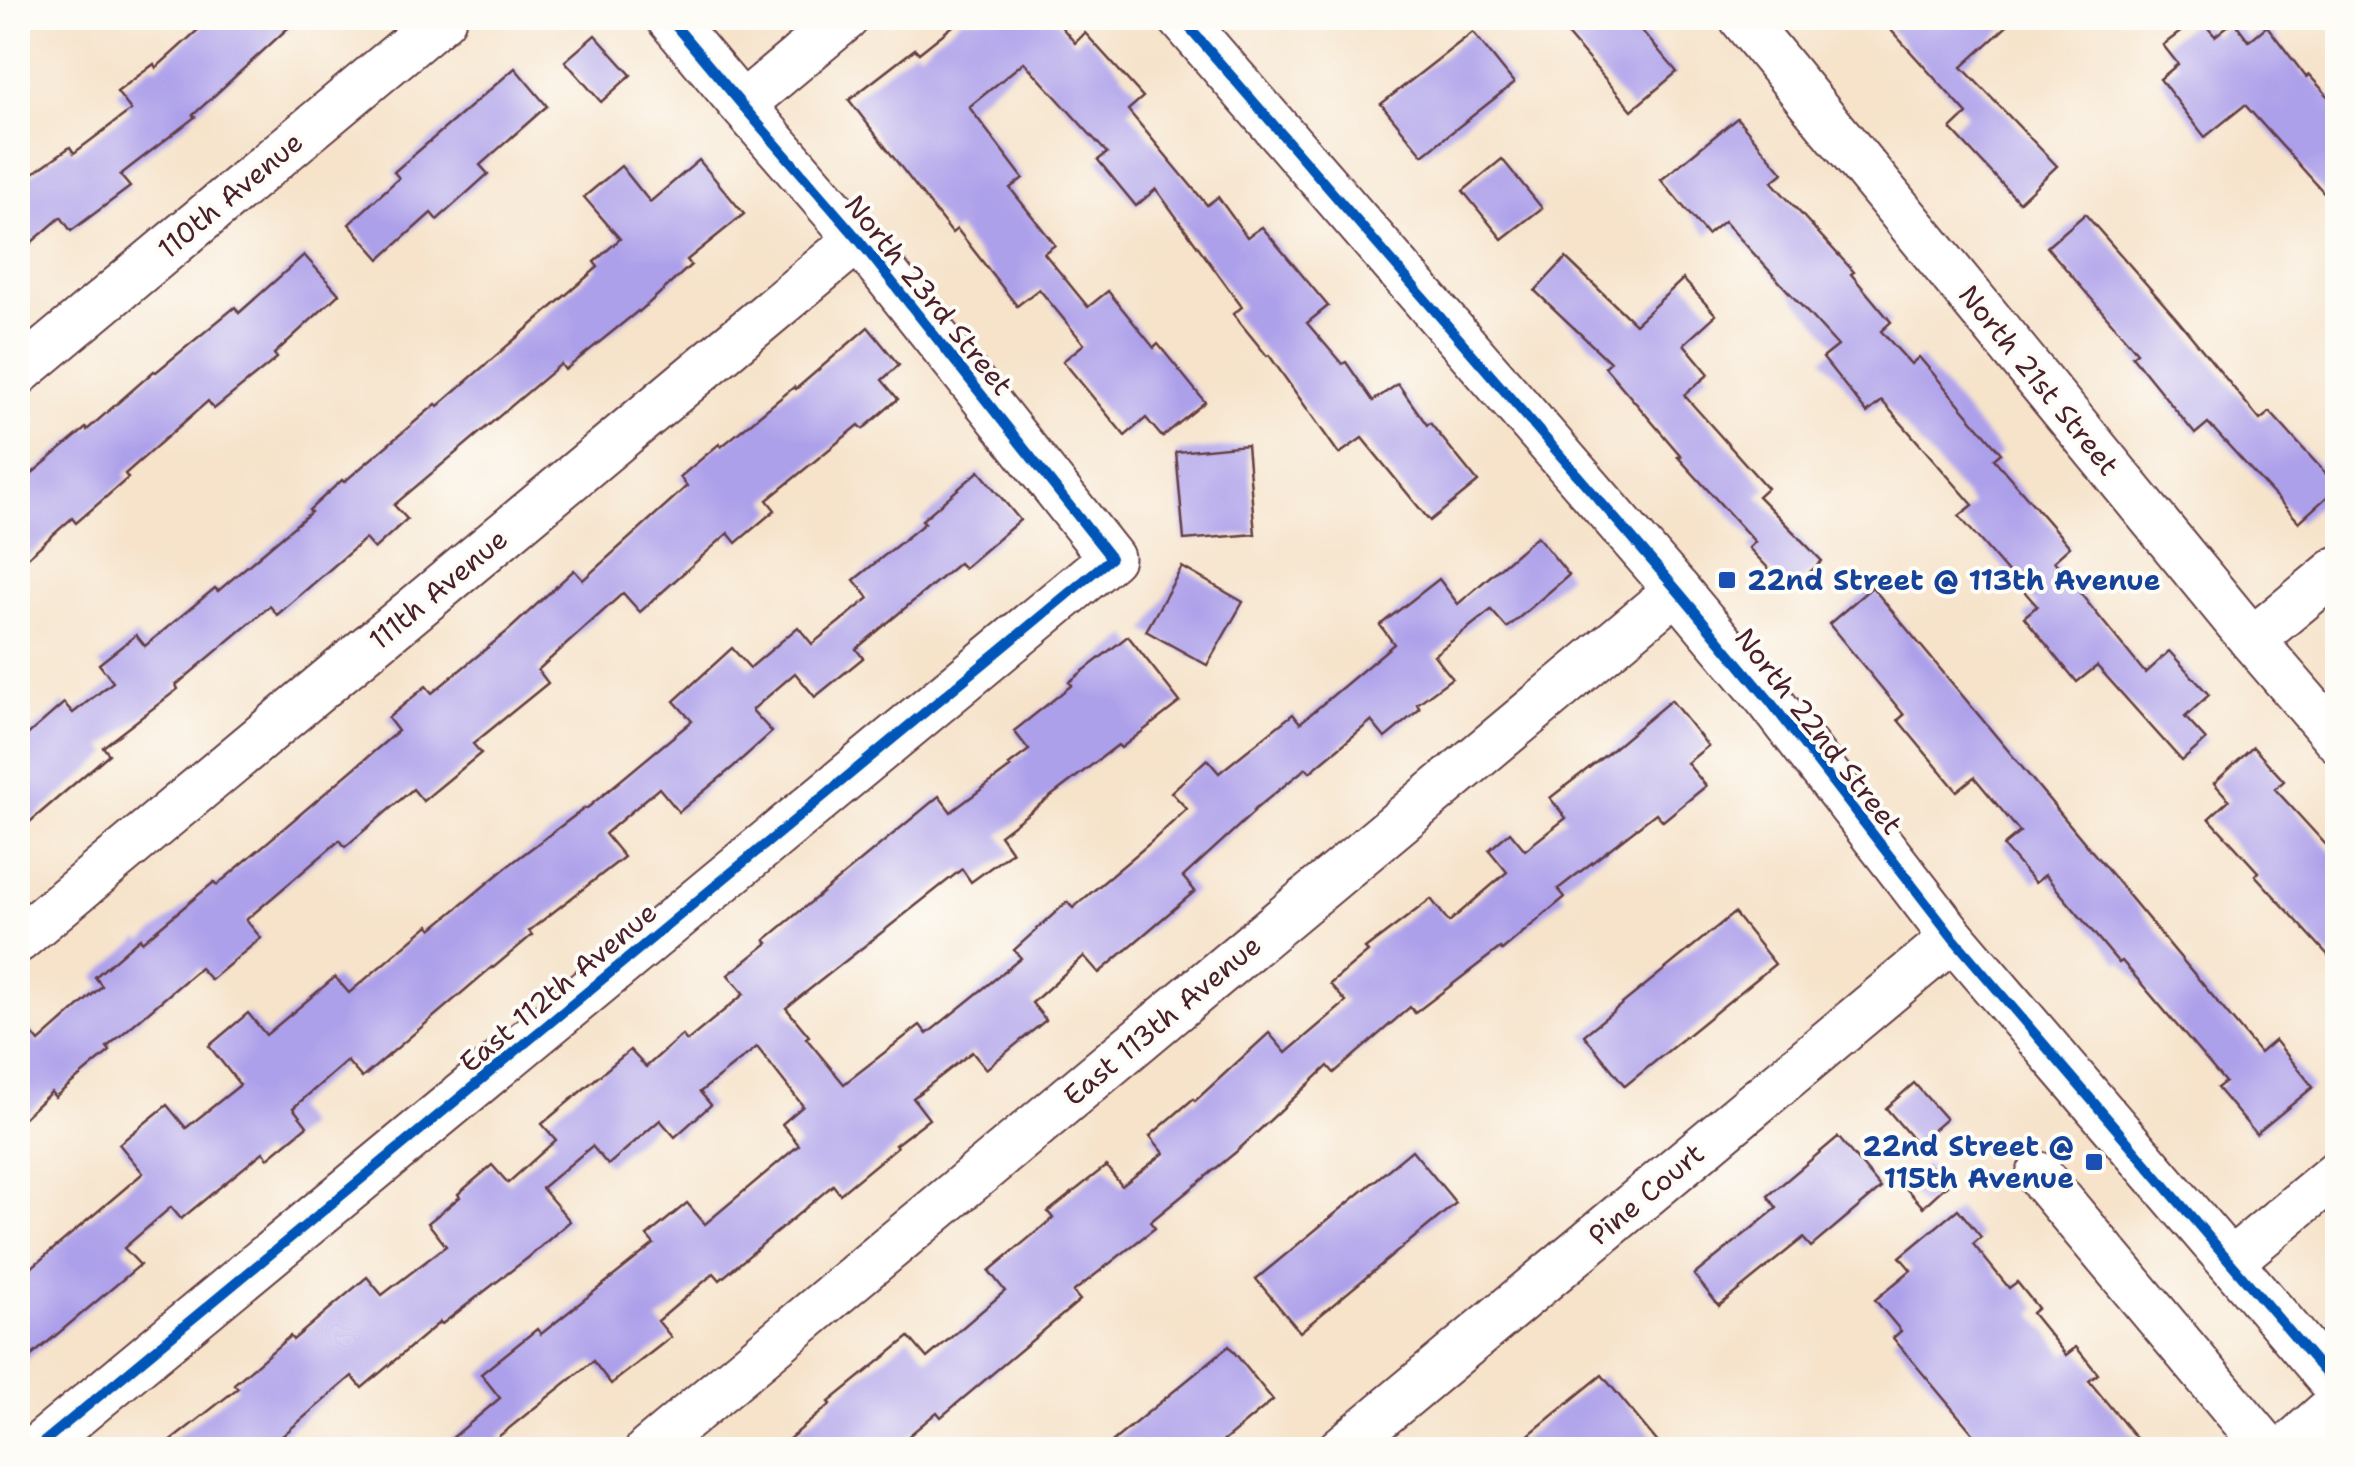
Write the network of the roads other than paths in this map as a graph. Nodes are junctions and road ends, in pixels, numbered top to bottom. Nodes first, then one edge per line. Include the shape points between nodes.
1 (443, 18) edge
2 (670, 18) edge
3 (846, 18) edge
4 (1742, 18) edge
5 (1186, 19) edge
6 (742, 105) junction
7 (858, 239) junction
8 (18, 373) edge
9 (1111, 558) joint
10 (2338, 569) edge
11 (1677, 590) junction
12 (2252, 640) junction
13 (2338, 740) edge
14 (1953, 938) junction
15 (18, 940) edge
16 (2338, 1172) edge
17 (2039, 1175) dead end
18 (2231, 1262) junction
19 (2338, 1388) edge
20 (2338, 1403) edge
21 (34, 1450) edge
22 (648, 1450) edge
23 (1340, 1450) edge
24 (2269, 1450) edge
25 (2284, 1450) edge

1 - 8 street, 110th Avenue
2 - 6 street, North 23rd Street
3 - 6 street
4 - 12 street, North 21st Street
5 - 11 street, North 22nd Street
6 - 7 street, North 23rd Street
7 - 9 street, North 23rd Street
7 - 15 street, 111th Avenue
9 - 21 street, East 112th Avenue
10 - 12 street
11 - 14 street, North 22nd Street
11 - 22 street, East 113th Avenue
12 - 13 street, North 21st Street
14 - 18 street, North 22nd Street
14 - 23 street, Pine Court
16 - 18 street
17 - 24 street
18 - 19 street, North 22nd Street
20 - 25 street

